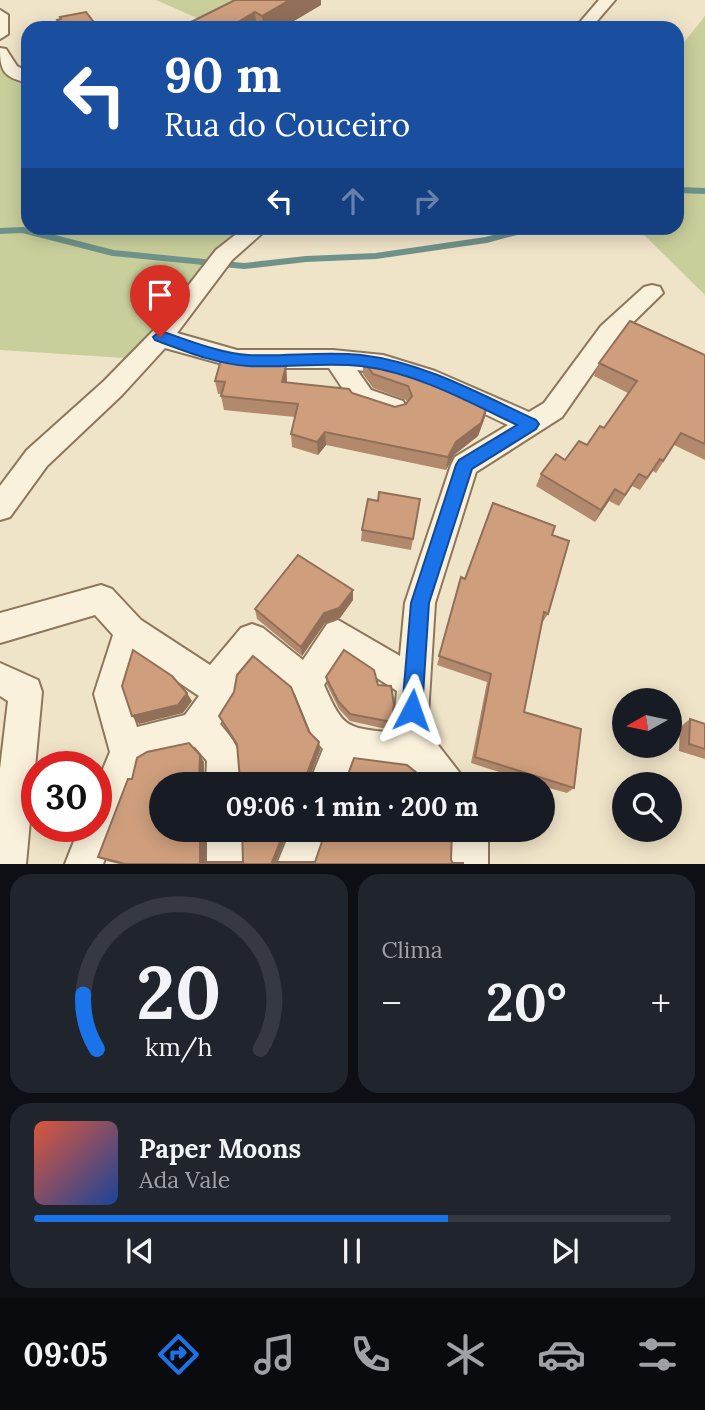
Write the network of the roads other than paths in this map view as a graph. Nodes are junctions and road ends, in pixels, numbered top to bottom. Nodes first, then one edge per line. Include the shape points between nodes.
1 (607, 0) edge
2 (0, 15) edge
3 (589, 21) edge
4 (0, 34) edge
5 (0, 53) edge
6 (21, 75) edge
7 (248, 235) edge
8 (652, 293) dead end
9 (160, 337) junction
10 (337, 360) junction
11 (395, 408) edge
12 (531, 424) junction
13 (0, 508) edge
14 (0, 628) edge
15 (130, 631) junction
16 (0, 679) edge
17 (307, 683) junction
18 (414, 683) junction
19 (222, 692) junction
20 (195, 730) junction
21 (342, 744) junction
22 (127, 752) junction
23 (423, 754) junction
24 (224, 772) edge
25 (332, 772) edge
26 (437, 772) edge
27 (225, 842) edge
28 (304, 842) edge
29 (470, 842) edge
30 (5, 862) edge
31 (84, 864) edge
32 (226, 864) edge
33 (296, 864) edge
34 (469, 864) edge

1 - 3 street
2 - 4 street
5 - 6 street via 11,70
7 - 9 street via 224,255
8 - 12 street via 609,332 553,410
9 - 10 street via 246,360
9 - 13 street via 37,458
10 - 11 street via 362,397
10 - 12 street via 421,375
12 - 18 street via 465,465 420,603
14 - 15 street via 101,599
15 - 19 street
15 - 22 street via 110,694
16 - 30 street via 26,692
17 - 18 street via 338,635
17 - 19 street via 252,639 221,678
17 - 21 street via 325,726
18 - 23 street via 410,736
19 - 20 street
20 - 22 street via 146,740
20 - 24 street via 207,735 224,755
21 - 23 street
21 - 25 street
22 - 31 street
23 - 26 street
27 - 32 street
28 - 33 street
29 - 34 street

